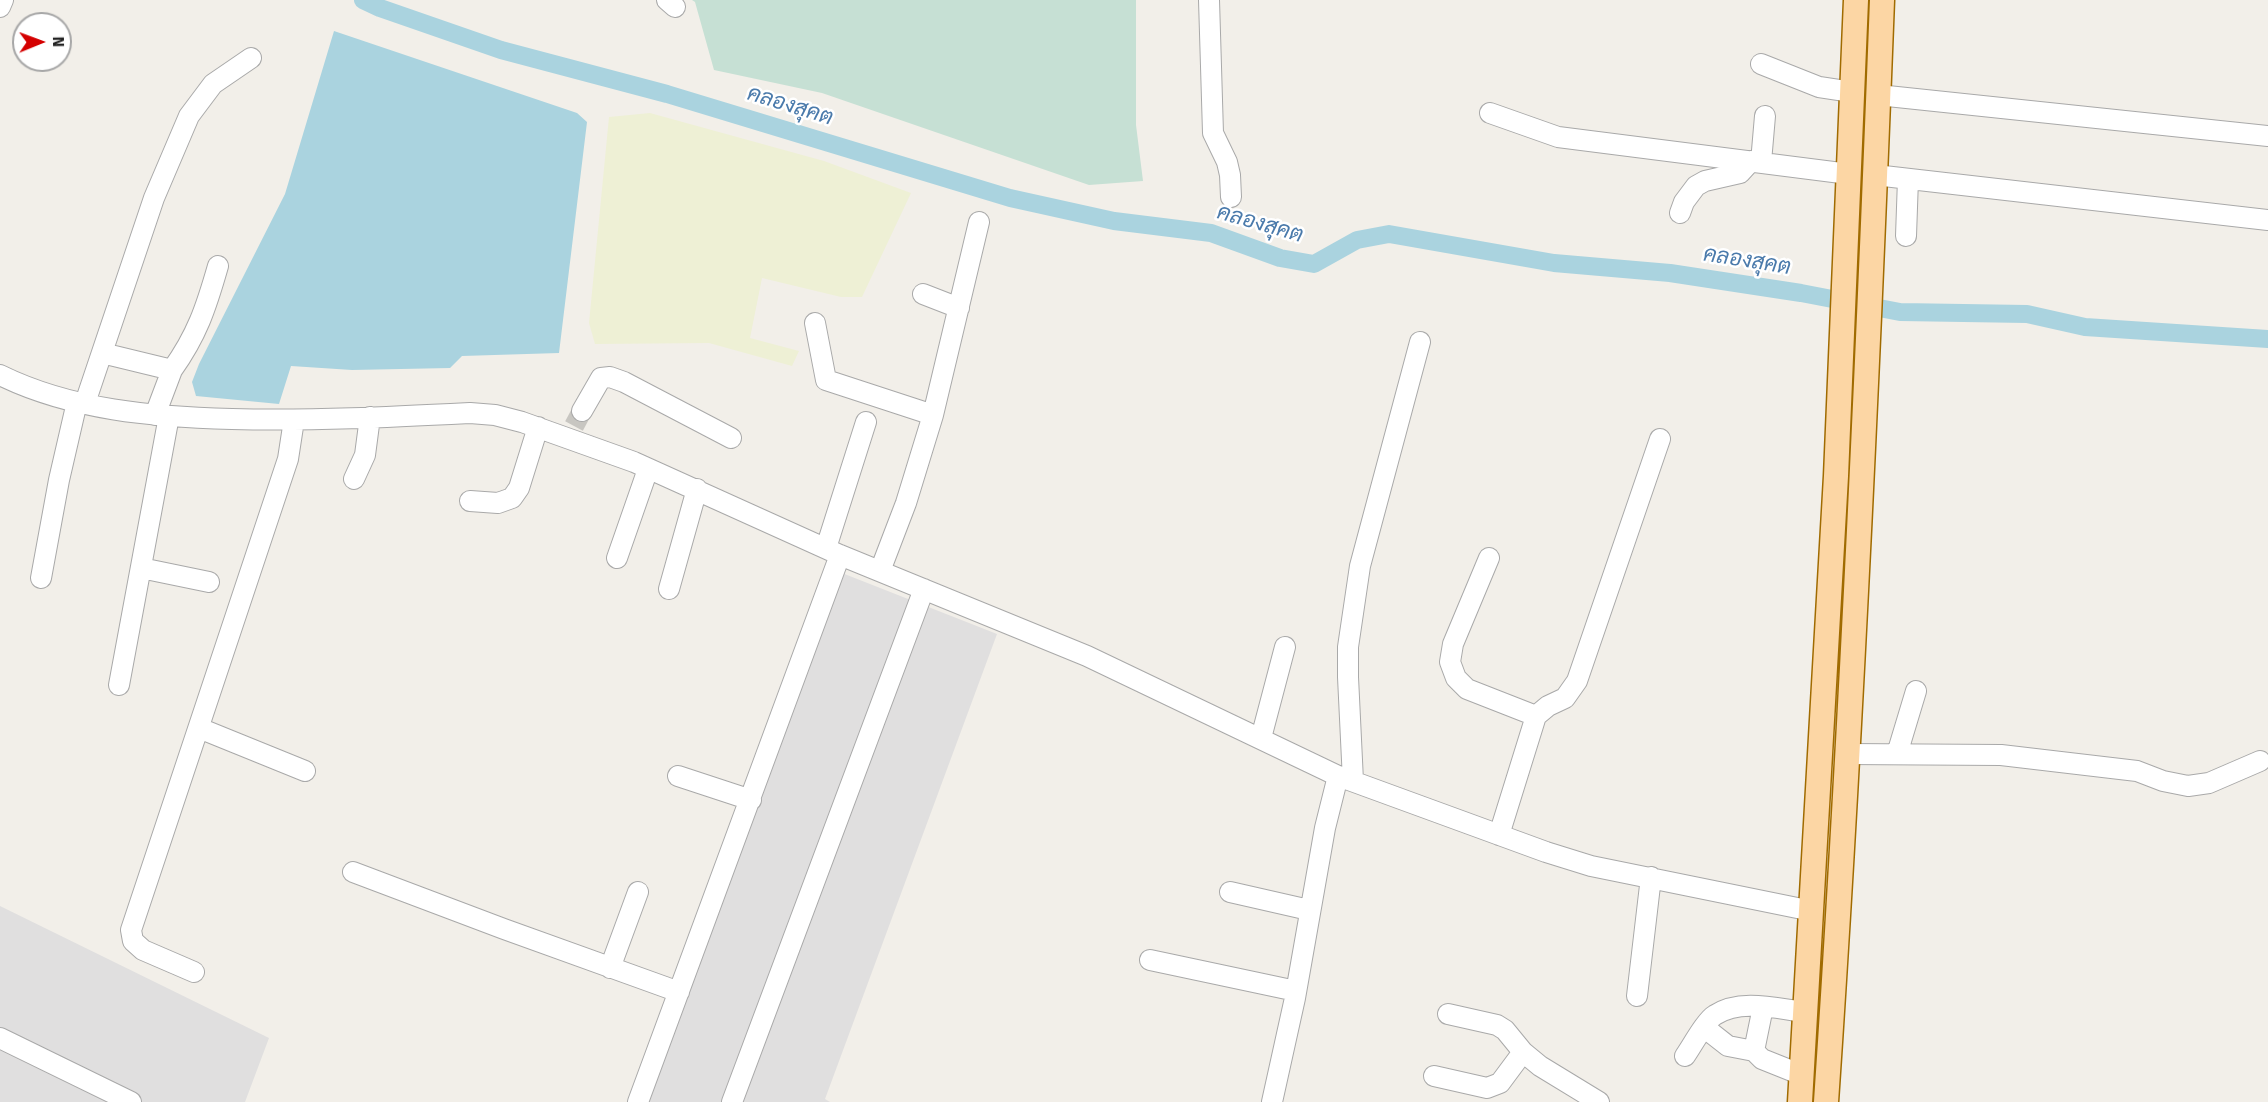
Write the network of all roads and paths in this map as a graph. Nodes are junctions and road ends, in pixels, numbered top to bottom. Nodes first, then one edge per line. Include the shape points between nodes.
1 (3, 0) edge
2 (1209, 0) edge
3 (1856, 0) edge
4 (1882, 0) edge
5 (0, 7) edge
6 (251, 58) dead end
7 (1761, 64) dead end
8 (1852, 92) junction
9 (1878, 95) junction
10 (1490, 112) dead end
11 (1765, 116) dead end
12 (2268, 136) edge
13 (1756, 162) junction
14 (1850, 174) junction
15 (1875, 175) junction
16 (1908, 178) junction
17 (1231, 197) dead end
18 (1680, 213) dead end
19 (2268, 220) edge
20 (979, 222) dead end
21 (1906, 236) dead end
22 (218, 266) dead end
23 (923, 294) dead end
24 (959, 308) junction
25 (815, 323) dead end
26 (1420, 342) dead end
27 (102, 353) junction
28 (172, 370) junction
29 (0, 375) edge
30 (81, 402) junction
31 (933, 415) junction
32 (162, 416) junction
33 (370, 417) junction
34 (294, 420) junction
35 (867, 422) dead end
36 (574, 424) junction
37 (538, 427) junction
38 (731, 438) dead end
39 (1660, 439) dead end
40 (648, 469) junction
41 (354, 479) dead end
42 (697, 489) junction
43 (470, 501) dead end
44 (833, 552) junction
45 (617, 558) dead end
46 (1489, 558) dead end
47 (141, 568) junction
48 (879, 571) junction
49 (40, 578) dead end
50 (209, 582) dead end
51 (669, 589) dead end
52 (924, 590) junction
53 (1285, 647) dead end
54 (119, 685) dead end
55 (1916, 691) dead end
56 (1536, 716) junction
57 (199, 728) junction
58 (1261, 738) junction
59 (1847, 754) junction
60 (1897, 754) junction
61 (2260, 761) dead end
62 (305, 771) dead end
63 (678, 776) dead end
64 (1346, 778) junction
65 (751, 800) junction
66 (1499, 835) junction
67 (353, 872) dead end
68 (1651, 878) junction
69 (638, 892) dead end
70 (1230, 892) dead end
71 (1309, 910) junction
72 (1812, 911) junction
73 (1838, 915) junction
74 (1150, 960) dead end
75 (610, 968) junction
76 (194, 972) dead end
77 (1296, 991) junction
78 (679, 992) junction
79 (1637, 996) dead end
80 (1763, 1007) junction
81 (1806, 1012) junction
82 (1448, 1014) dead end
83 (1705, 1028) junction
84 (0, 1038) edge
85 (1754, 1051) junction
86 (1523, 1052) junction
87 (1685, 1056) dead end
88 (1802, 1075) junction
89 (1434, 1076) dead end
90 (131, 1102) edge
91 (638, 1102) edge
92 (732, 1102) edge
93 (1272, 1102) edge
94 (1599, 1102) edge
95 (1800, 1102) edge
96 (1827, 1102) edge

1 - 5 street
2 - 17 street via 1213,133 1227,162
3 - 8 main road
4 - 9 main road
6 - 27 street via 213,84 189,116 154,198
7 - 8 street via 1819,87
8 - 14 main road
9 - 12 street
9 - 15 main road
10 - 13 street via 1558,137
11 - 13 street
13 - 14 street
13 - 18 street via 1740,173 1696,186
14 - 72 main road
15 - 16 street
15 - 59 main road
16 - 19 street
16 - 21 street
20 - 24 street
22 - 28 street via 199,326
23 - 24 street
24 - 31 street
25 - 31 street via 825,380
26 - 64 street via 1360,566 1348,647
27 - 28 street
27 - 30 street
28 - 32 street
29 - 30 street
30 - 32 street
30 - 49 street via 58,480
31 - 48 street via 906,503
32 - 34 street
32 - 47 street
33 - 34 street
33 - 37 street via 470,413 495,415
33 - 41 street via 365,455
34 - 57 street via 288,459
35 - 44 street
36 - 37 street
36 - 38 street via 601,378 610,377
36 - 40 street
37 - 43 street via 519,488 512,498 498,503
39 - 56 street via 1577,681 1565,698
40 - 42 street
40 - 45 street
42 - 44 street
42 - 51 street
44 - 48 street
44 - 65 street
46 - 56 street via 1453,644 1450,662 1456,678 1467,689
47 - 50 street
47 - 54 street
48 - 52 street
52 - 58 street via 1087,656
52 - 92 street
53 - 58 street
55 - 60 street
56 - 66 street
57 - 62 street
57 - 76 street via 132,930 133,941 142,950
58 - 64 street
59 - 60 street
59 - 73 main road
60 - 61 street via 2001,755 2137,771 2188,786 2210,783
63 - 65 street
64 - 66 street
64 - 71 street via 1324,828
65 - 78 street
66 - 68 street via 1591,866
67 - 75 street
68 - 72 street
68 - 79 street
69 - 75 street
70 - 71 street
71 - 77 street
72 - 73 main road
72 - 81 main road
73 - 96 main road
74 - 77 street
75 - 78 street
77 - 93 street
78 - 91 street
80 - 81 street
80 - 83 street via 1745,1005 1729,1009 1713,1015
80 - 85 street
81 - 88 main road
82 - 86 street via 1497,1025
83 - 85 street via 1728,1046
83 - 87 street
84 - 90 street
85 - 88 street via 1762,1059
86 - 89 street via 1500,1083 1487,1088
86 - 94 street
88 - 95 main road

